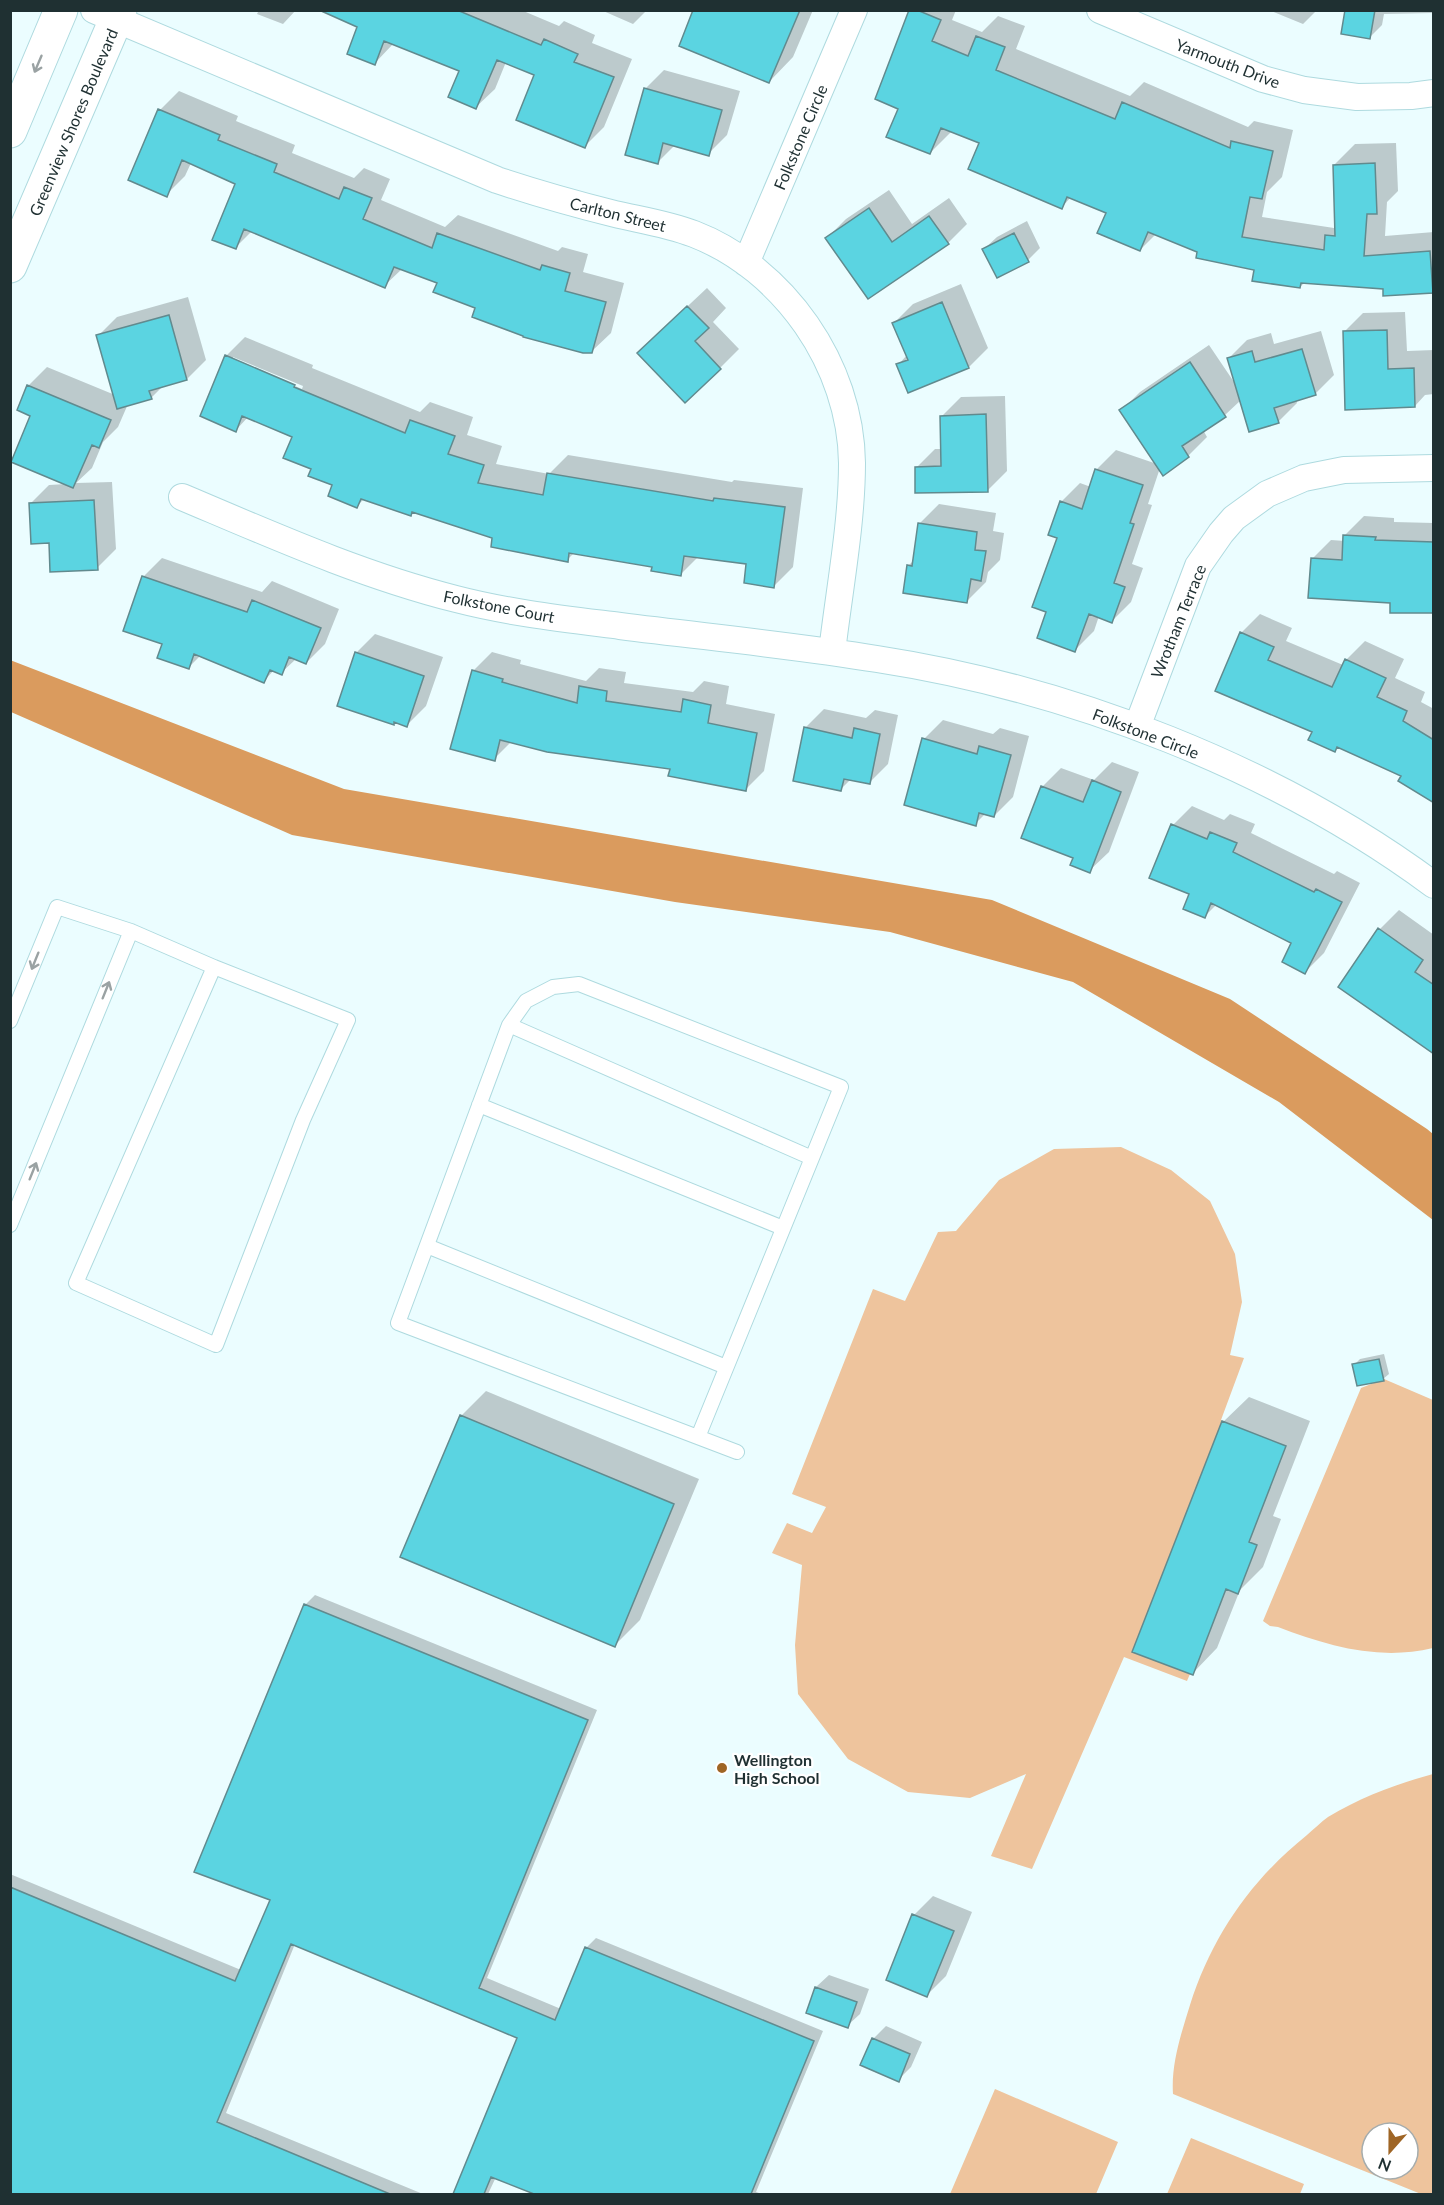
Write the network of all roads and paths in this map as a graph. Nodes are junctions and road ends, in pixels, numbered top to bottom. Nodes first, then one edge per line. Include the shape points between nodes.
1 (61, 10) edge
2 (854, 10) edge
3 (1100, 10) edge
4 (110, 14) edge
5 (1434, 93) edge
6 (10, 131) edge
7 (746, 263) junction
8 (10, 266) edge
9 (1434, 468) edge
10 (182, 496) dead end
11 (832, 652) junction
12 (1137, 727) junction
13 (1434, 885) edge
14 (130, 931) junction
15 (214, 967) junction
16 (10, 1021) edge
17 (509, 1025) junction
18 (479, 1105) junction
19 (812, 1158) junction
20 (10, 1225) edge
21 (783, 1228) junction
22 (427, 1246) junction
23 (726, 1367) junction
24 (698, 1437) junction
25 (737, 1452) dead end

1 -> 6 street
2 - 7 street, Folkstone Circle
3 - 5 street, Yarmouth Drive via 1263,79 1304,90 1357,97
4 - 7 street, Carlton Street via 497,180 695,234
4 - 8 street, Greenview Shores Boulevard
7 - 11 street, Carlton Street via 782,294 822,349 847,423 852,461 850,500
9 - 12 street, Wrotham Terrace via 1344,470 1304,478 1267,494 1234,518 1198,566
10 - 11 street, Folkstone Court via 322,556 457,600 532,615
11 - 12 street, Folkstone Circle via 967,676 1053,698
12 - 13 street, Folkstone Circle via 1263,782 1341,824
14 - 15 lane
14 -> 16 lane via 57,907
20 -> 14 lane
15 - 15 lane via 348,1020 303,1120 216,1345 76,1283
17 - 18 lane
17 - 19 lane
17 - 19 lane via 526,1001 553,987 579,984 841,1087
18 - 21 lane
18 - 22 lane
19 - 21 lane
21 - 23 lane
22 - 23 lane
22 - 24 lane via 398,1323
23 - 24 lane
24 - 25 lane

